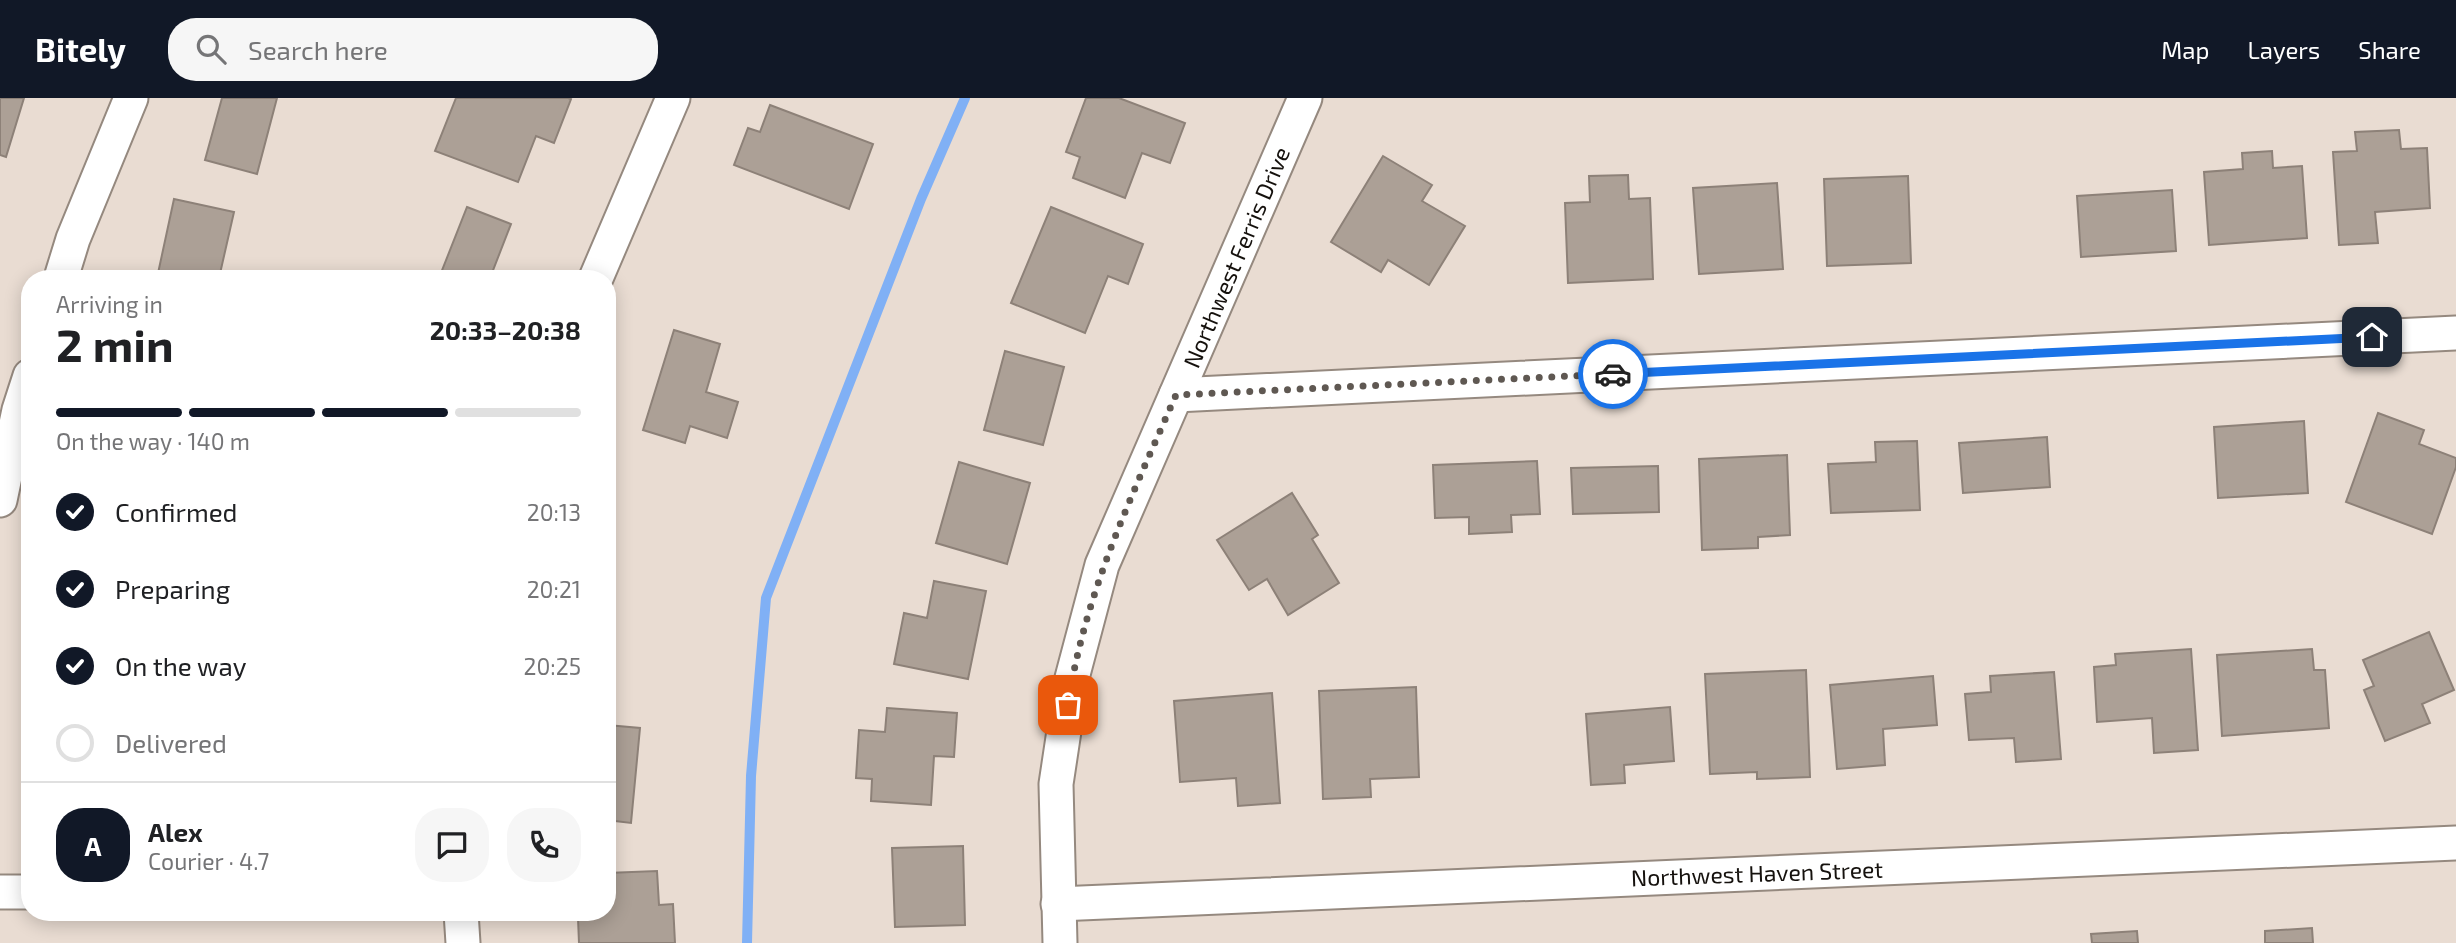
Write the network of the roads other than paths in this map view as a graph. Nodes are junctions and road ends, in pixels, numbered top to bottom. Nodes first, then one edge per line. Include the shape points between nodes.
1 (131, 98) edge
2 (673, 98) edge
3 (1305, 98) edge
4 (63, 270) edge
5 (600, 270) edge
6 (2456, 333) edge
7 (1176, 395) junction
8 (21, 404) edge
9 (0, 500) edge
10 (2456, 843) edge
11 (0, 892) edge
12 (21, 892) edge
13 (1058, 904) junction
14 (462, 921) edge
15 (463, 943) edge
16 (1060, 943) edge

1 - 4 street
2 - 5 street
3 - 7 street, Northwest Ferris Drive
6 - 7 street
7 - 13 street, Northwest Ferris Drive via 1102,565 1072,678 1056,784
8 - 9 street
10 - 13 street, Northwest Haven Street
11 - 12 street
13 - 16 street, Northwest Ferris Drive
14 - 15 street

